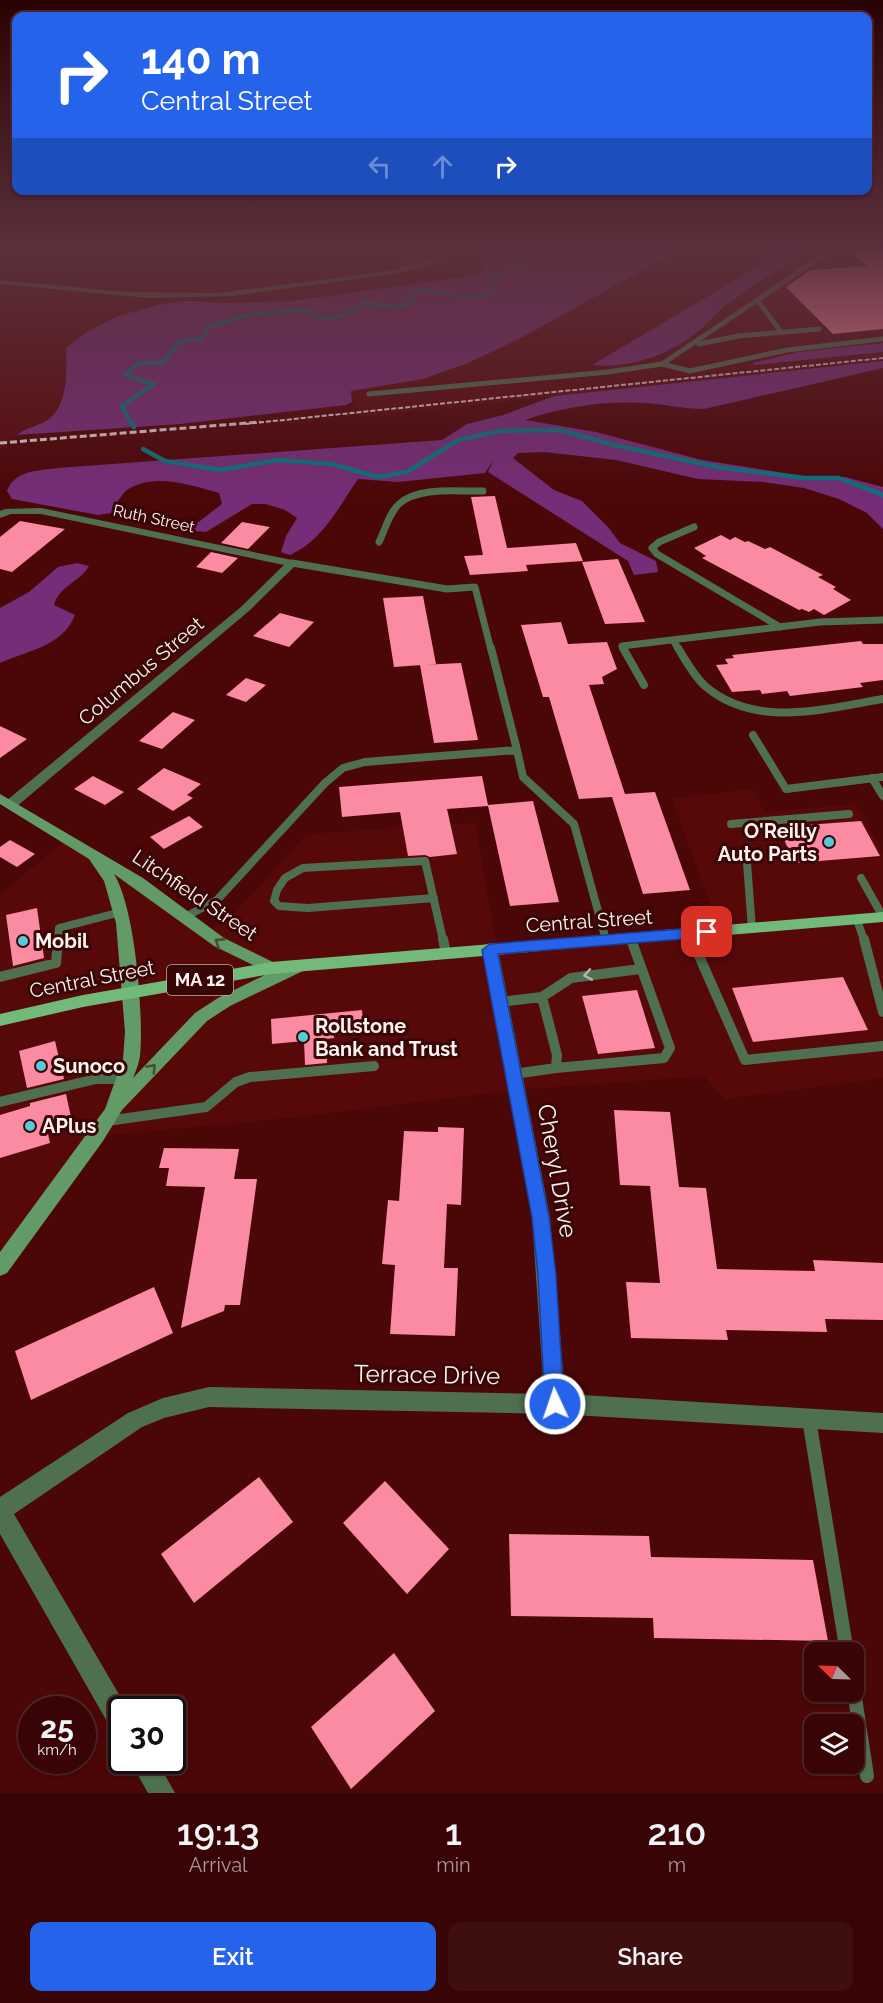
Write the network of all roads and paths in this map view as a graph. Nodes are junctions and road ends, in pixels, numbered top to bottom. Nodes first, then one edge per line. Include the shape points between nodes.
1 (713, 331) edge
2 (798, 331) edge
3 (781, 332) joint
4 (883, 339) edge
5 (688, 347) junction
6 (662, 364) junction
7 (369, 394) dead end
8 (483, 490) dead end
9 (4, 513) edge
10 (694, 527) dead end
11 (379, 542) dead end
12 (292, 563) junction
13 (883, 620) edge
14 (780, 627) junction
15 (674, 640) junction
16 (644, 685) dead end
17 (883, 699) edge
18 (753, 735) dead end
19 (517, 750) junction
20 (883, 777) edge
21 (872, 778) junction
22 (883, 796) edge
23 (6, 801) edge
24 (849, 814) dead end
25 (731, 824) dead end
26 (96, 858) junction
27 (747, 863) dead end
28 (861, 878) dead end
29 (434, 898) junction
30 (121, 912) junction
31 (185, 917) junction
32 (883, 917) edge
33 (857, 920) junction
34 (752, 928) junction
35 (694, 933) junction
36 (631, 939) junction
37 (606, 941) junction
38 (490, 950) junction
39 (446, 953) junction
40 (299, 966) junction
41 (271, 968) junction
42 (640, 969) junction
43 (0, 977) edge
44 (129, 992) junction
45 (542, 997) junction
46 (500, 1002) junction
47 (883, 1012) edge
48 (0, 1020) edge
49 (883, 1046) edge
50 (374, 1066) dead end
51 (556, 1068) junction
52 (514, 1074) junction
53 (125, 1079) junction
54 (0, 1102) edge
55 (110, 1116) junction
56 (0, 1267) edge
57 (555, 1404) junction
58 (809, 1419) junction
59 (883, 1423) edge
60 (0, 1511) edge
61 (845, 1642) edge
62 (108, 1699) edge
63 (856, 1702) edge
64 (151, 1774) edge
65 (867, 1776) dead end
66 (162, 1793) edge

1 - 5 lane
2 - 3 lane
3 - 5 lane via 728,337
4 - 6 lane via 788,350 690,371
5 - 6 lane
6 - 7 lane
8 - 11 lane via 404,499
9 - 12 street, Ruth Street via 41,511 72,516
10 - 14 lane via 651,548
12 - 19 lane via 447,589 475,587
12 - 23 street, Columbus Street via 245,609
13 - 14 lane
14 - 15 lane
15 - 16 lane via 622,646
15 - 17 lane via 704,685 730,703 754,711 788,714
18 - 21 lane via 786,789
19 - 31 lane via 365,762 343,768 217,900
19 - 37 lane via 523,777 574,824
20 - 21 lane
21 - 22 lane
23 - 26 main road, Litchfield Street
24 - 25 lane
26 - 30 main road, Litchfield Street via 111,881
26 - 31 main road, Litchfield Street via 138,882
27 - 34 lane
28 - 32 lane
29 - 29 lane via 425,861 303,867 285,878 274,900 279,906 308,908
29 - 39 lane
30 - 43 lane via 59,928 56,963
30 - 44 main road, Litchfield Street
41 -> 31 main road, Litchfield Street via 219,942
32 - 33 main road, Central Street / MA 12
33 - 34 main road, Central Street / MA 12
33 - 47 lane
34 - 35 main road, Central Street / MA 12
35 - 36 main road, Central Street / MA 12
35 - 49 lane via 696,949 745,1060
36 - 37 main road, Central Street / MA 12
36 - 42 lane
37 - 38 main road, Central Street / MA 12
38 - 39 main road, Central Street / MA 12
38 - 46 street, Cheryl Drive
39 - 40 main road, Central Street / MA 12
40 - 41 main road, Central Street / MA 12
55 -> 40 main road, Central Street via 201,1017
41 - 44 main road, Central Street / MA 12
42 -> 45 lane via 571,978
42 - 51 lane via 666,1030 670,1048 664,1058
44 - 48 main road, Central Street / MA 12
44 - 53 main road, Litchfield Street via 133,1032
45 - 46 lane
45 - 51 lane via 557,1056
46 - 52 street, Cheryl Drive
50 - 55 lane via 250,1077 236,1082 206,1107
51 - 52 lane
52 - 57 street, Cheryl Drive via 541,1217
53 - 54 lane via 96,1079
53 - 55 main road, Litchfield Street
55 - 56 main road, Litchfield Street
57 - 58 street, Terrace Drive
57 - 60 street, Terrace Drive via 287,1397 209,1397 184,1401 135,1420
58 - 59 street, Terrace Drive
58 - 61 lane
60 - 62 street
63 - 65 lane
64 - 66 street

